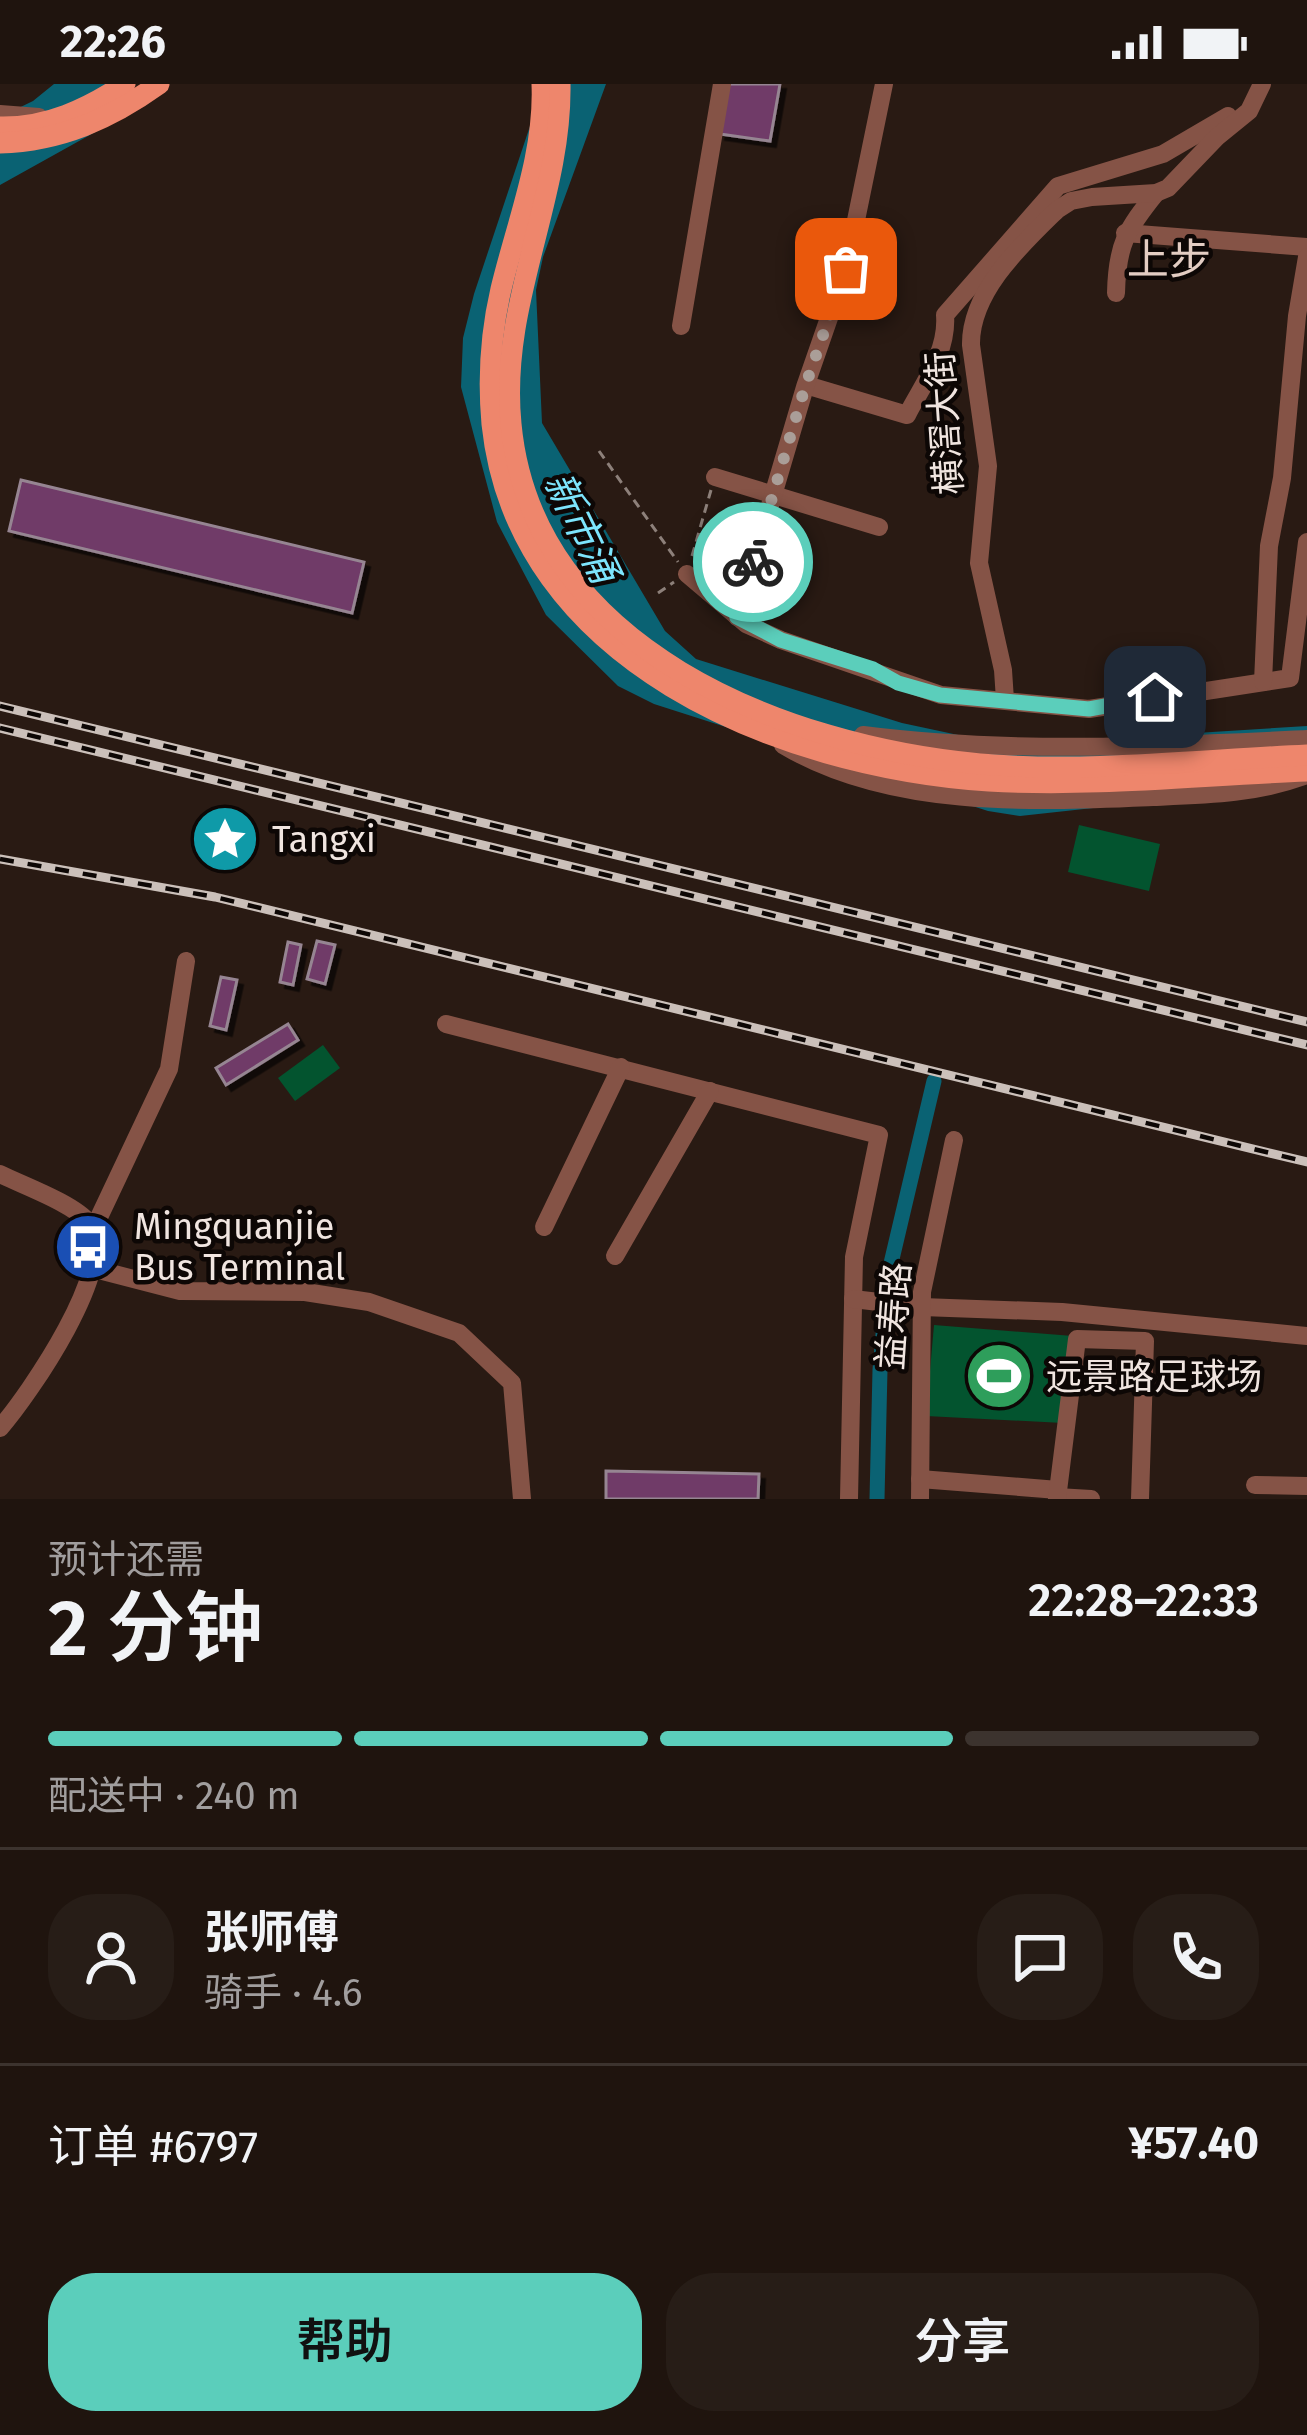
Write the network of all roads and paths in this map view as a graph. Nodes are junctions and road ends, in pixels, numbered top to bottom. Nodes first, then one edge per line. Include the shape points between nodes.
1 (125, 84) edge
2 (159, 84) edge
3 (542, 84) edge
4 (560, 84) edge
5 (722, 84) edge
6 (884, 84) edge
7 (1259, 89) edge
8 (0, 114) edge
9 (61, 118) junction
10 (0, 127) edge
11 (0, 142) edge
12 (1156, 194) junction
13 (1125, 233) junction
14 (1307, 247) edge
15 (1307, 257) edge
16 (1117, 292) dead end
17 (681, 326) dead end
18 (806, 385) junction
19 (599, 451) dead end
20 (715, 477) joint
21 (773, 494) junction
22 (880, 526) dead end
23 (1307, 542) edge
24 (687, 574) junction
25 (658, 593) dead end
26 (737, 617) junction
27 (1263, 682) junction
28 (1005, 700) junction
29 (802, 728) junction
30 (1307, 739) edge
31 (1307, 755) edge
32 (1307, 773) edge
33 (186, 961) dead end
34 (446, 1024) dead end
35 (621, 1067) junction
36 (710, 1091) junction
37 (954, 1140) dead end
38 (0, 1174) edge
39 (544, 1227) dead end
40 (93, 1230) junction
41 (615, 1256) dead end
42 (91, 1268) junction
43 (853, 1299) junction
44 (922, 1306) junction
45 (1307, 1336) edge
46 (0, 1428) edge
47 (1255, 1485) dead end
48 (1307, 1486) edge
49 (920, 1489) edge
50 (1057, 1496) edge
51 (522, 1499) edge
52 (850, 1499) edge
53 (1091, 1499) edge
54 (1140, 1499) edge

1 - 9 main road
2 - 11 main road via 61,135
3 - 32 main road via 533,165 500,294 492,424 525,539 590,626 683,694 838,756 987,781
4 - 29 main road via 557,135 510,355 514,450 535,519 576,586 646,649 718,693
5 - 17 street
6 - 18 street via 846,269
7 - 12 street via 1249,111
7 - 18 street via 1163,154 1058,187 945,315 939,354 907,415
8 - 9 street
9 - 10 main road
12 - 13 street
12 - 28 street, 横滘大街 via 1092,197 1057,210 974,314 988,466 979,563
13 - 14 street
13 - 16 street
15 - 27 street via 1269,546
18 - 21 street
19 - 24 path
20 - 21 street
20 - 24 path
21 - 22 street
21 - 26 street
23 - 27 street via 1290,678
24 - 25 path
24 - 26 street
26 - 28 street via 898,683
27 - 28 street via 1089,709
29 - 30 street via 1044,749
29 - 31 main road via 889,750 1007,765
33 - 40 street via 169,1069
34 - 35 street
35 - 36 street
35 - 39 street
36 - 41 street
36 - 43 street via 879,1135
37 - 44 street, 益寿路
38 - 40 street via 72,1210
40 - 42 street
42 - 46 street via 56,1347
42 - 51 street via 180,1291 305,1292 369,1302 459,1333 512,1383
43 - 44 street
43 - 52 street
44 - 45 street
44 - 49 street, 益寿路
47 - 48 street
49 - 50 street
50 - 53 street
50 - 54 street via 1077,1339 1145,1341

